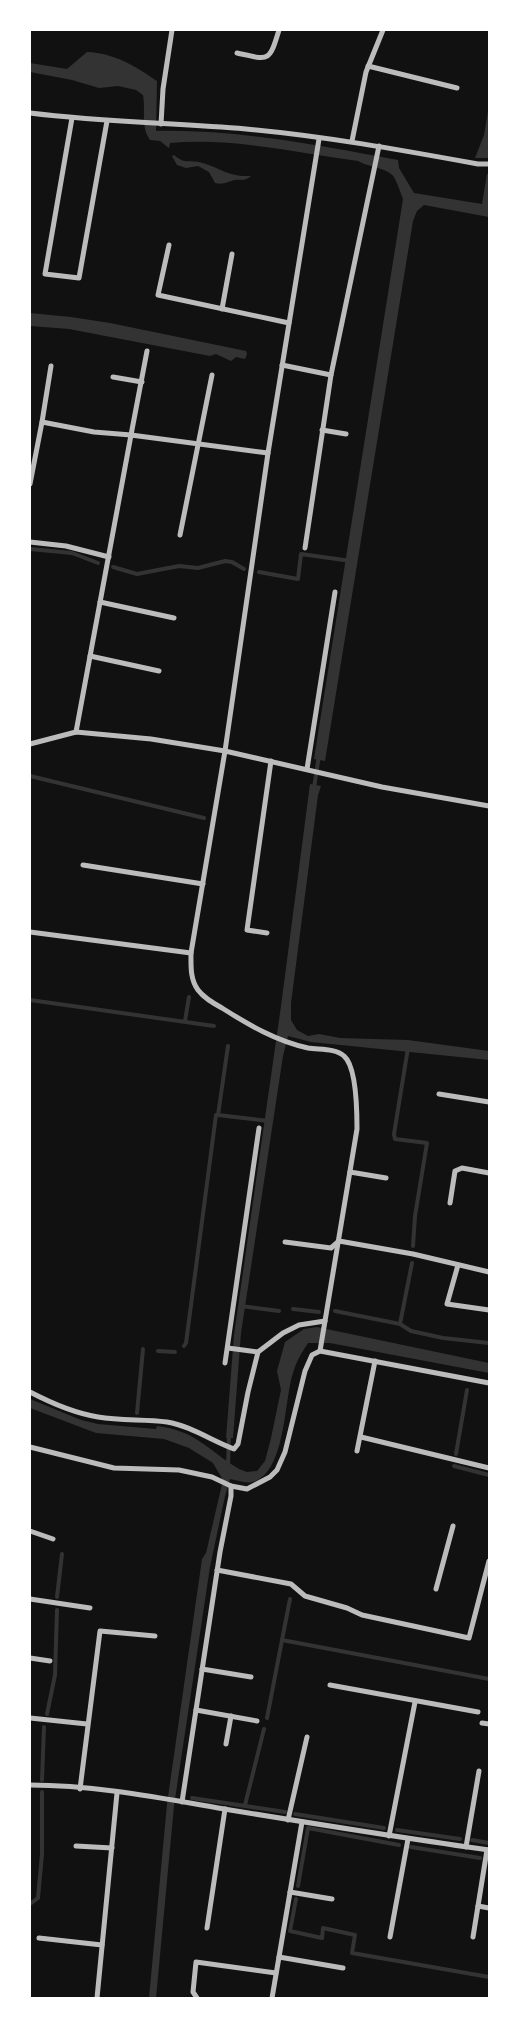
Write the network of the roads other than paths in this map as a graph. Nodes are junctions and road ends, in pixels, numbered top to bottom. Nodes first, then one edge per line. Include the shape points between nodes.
1 (172, 30) edge
2 (279, 30) edge
3 (384, 30) edge
4 (237, 52) dead end
5 (368, 66) junction
6 (457, 88) dead end
7 (30, 113) edge
8 (72, 118) junction
9 (106, 121) junction
10 (159, 124) junction
11 (319, 141) junction
12 (352, 141) junction
13 (378, 149) junction
14 (489, 164) edge
15 (169, 244) dead end
16 (232, 254) dead end
17 (222, 309) junction
18 (289, 323) junction
19 (147, 351) dead end
20 (50, 366) dead end
21 (282, 366) junction
22 (212, 375) dead end
23 (331, 375) junction
24 (113, 377) dead end
25 (142, 382) junction
26 (42, 422) junction
27 (322, 430) junction
28 (346, 434) dead end
29 (131, 435) junction
30 (197, 442) junction
31 (268, 453) junction
32 (30, 484) edge
33 (180, 535) dead end
34 (30, 542) edge
35 (305, 548) dead end
36 (109, 557) junction
37 (334, 592) dead end
38 (100, 602) junction
39 (174, 618) dead end
40 (90, 656) junction
41 (159, 671) dead end
42 (76, 732) junction
43 (30, 744) edge
44 (225, 751) junction
45 (272, 761) junction
46 (308, 769) junction
47 (489, 806) edge
48 (83, 865) dead end
49 (203, 884) junction
50 (30, 932) edge
51 (267, 933) dead end
52 (191, 953) junction
53 (439, 1094) dead end
54 (489, 1102) edge
55 (259, 1128) dead end
56 (350, 1172) junction
57 (489, 1173) edge
58 (386, 1178) dead end
59 (450, 1203) dead end
60 (339, 1241) junction
61 (285, 1242) dead end
62 (458, 1265) junction
63 (489, 1272) edge
64 (489, 1310) edge
65 (324, 1323) junction
66 (228, 1348) junction
67 (320, 1351) junction
68 (258, 1352) junction
69 (375, 1361) junction
70 (225, 1363) dead end
71 (489, 1383) edge
72 (30, 1392) edge
73 (361, 1437) junction
74 (30, 1447) edge
75 (357, 1451) dead end
76 (489, 1468) edge
77 (231, 1486) junction
78 (453, 1526) dead end
79 (30, 1531) edge
80 (53, 1539) dead end
81 (489, 1561) edge
82 (217, 1570) junction
83 (436, 1590) dead end
84 (30, 1599) edge
85 (90, 1608) dead end
86 (155, 1636) dead end
87 (30, 1658) edge
88 (50, 1661) dead end
89 (202, 1669) junction
90 (251, 1677) dead end
91 (330, 1685) dead end
92 (415, 1702) junction
93 (196, 1710) junction
94 (478, 1712) dead end
95 (231, 1716) junction
96 (30, 1718) edge
97 (257, 1720) dead end
98 (482, 1723) dead end
99 (87, 1724) junction
100 (489, 1724) edge
101 (307, 1737) dead end
102 (226, 1744) dead end
103 (479, 1771) dead end
104 (30, 1786) edge
105 (80, 1789) junction
106 (117, 1793) junction
107 (179, 1801) junction
108 (224, 1809) junction
109 (288, 1820) junction
110 (302, 1822) junction
111 (389, 1836) junction
112 (408, 1839) junction
113 (76, 1846) dead end
114 (466, 1847) junction
115 (112, 1848) junction
116 (488, 1850) edge
117 (290, 1892) junction
118 (332, 1900) dead end
119 (478, 1906) junction
120 (489, 1908) edge
121 (207, 1928) dead end
122 (390, 1937) dead end
123 (473, 1937) dead end
124 (39, 1938) dead end
125 (102, 1945) junction
126 (279, 1957) junction
127 (343, 1968) dead end
128 (276, 1973) junction
129 (97, 1998) edge
130 (197, 1998) edge
131 (272, 1998) edge

1 - 10 street
2 - 4 street via 268,57
3 - 5 street
5 - 6 street
5 - 12 street
7 - 8 street
8 - 9 street
8 - 9 street via 45,274 79,278
9 - 10 street
10 - 11 street via 246,129
11 - 12 street
11 - 18 street
12 - 13 street
13 - 14 street
13 - 23 street
15 - 17 street via 158,295
16 - 17 street
17 - 18 street
18 - 21 street
19 - 25 street
20 - 26 street
21 - 23 street
21 - 31 street
22 - 30 street
23 - 27 street
24 - 25 street
25 - 29 street
26 - 29 street
26 - 32 street
27 - 28 street
27 - 35 street
29 - 30 street
29 - 36 street
30 - 31 street
30 - 33 street
31 - 44 street
34 - 36 street via 66,546
36 - 38 street
37 - 46 street
38 - 39 street
38 - 40 street
40 - 41 street
40 - 42 street
42 - 43 street
42 - 44 street via 151,738
44 - 45 street
44 - 49 street
45 - 46 street
45 - 51 street via 248,930
46 - 47 street via 382,787
48 - 49 street
49 - 52 street
50 - 52 street
52 - 56 street via 191,971 196,988 204,996 272,1037 345,1056 350,1064 357,1122
53 - 54 street
55 - 66 street
56 - 58 street
56 - 60 street
57 - 59 street via 462,1168 455,1171
60 - 61 street via 331,1248
60 - 62 street
60 - 65 street
62 - 63 street
62 - 64 street via 447,1304
65 - 67 street
65 - 68 street via 299,1325
66 - 68 street
66 - 70 street
67 - 69 street
67 - 77 street via 312,1355 305,1371 286,1452 277,1470 248,1489
68 - 72 street via 238,1444 234,1449 168,1422 99,1418
69 - 71 street
69 - 73 street
73 - 75 street
73 - 76 street
74 - 77 street via 114,1468 179,1470 212,1477
77 - 82 street
78 - 83 street
79 - 80 street
81 - 82 street via 469,1638 362,1614 305,1596 291,1584
82 - 89 street
84 - 85 street
86 - 99 street via 100,1631
87 - 88 street
89 - 90 street
89 - 93 street
91 - 92 street
92 - 94 street
92 - 111 street
93 - 95 street
93 - 107 street
95 - 97 street
95 - 102 street
96 - 99 street
98 - 100 street
99 - 105 street
101 - 109 street
103 - 114 street
104 - 105 street
105 - 106 street
106 - 107 street
106 - 115 street
107 - 108 street
108 - 109 street
108 - 121 street
109 - 110 street
110 - 111 street
110 - 117 street
111 - 112 street
112 - 114 street
112 - 122 street
113 - 115 street
114 - 116 street
115 - 125 street
116 - 119 street
117 - 118 street
117 - 126 street
119 - 120 street
119 - 123 street
124 - 125 street
125 - 129 street
126 - 127 street
126 - 128 street
128 - 130 street via 196,1962 193,1992
128 - 131 street

